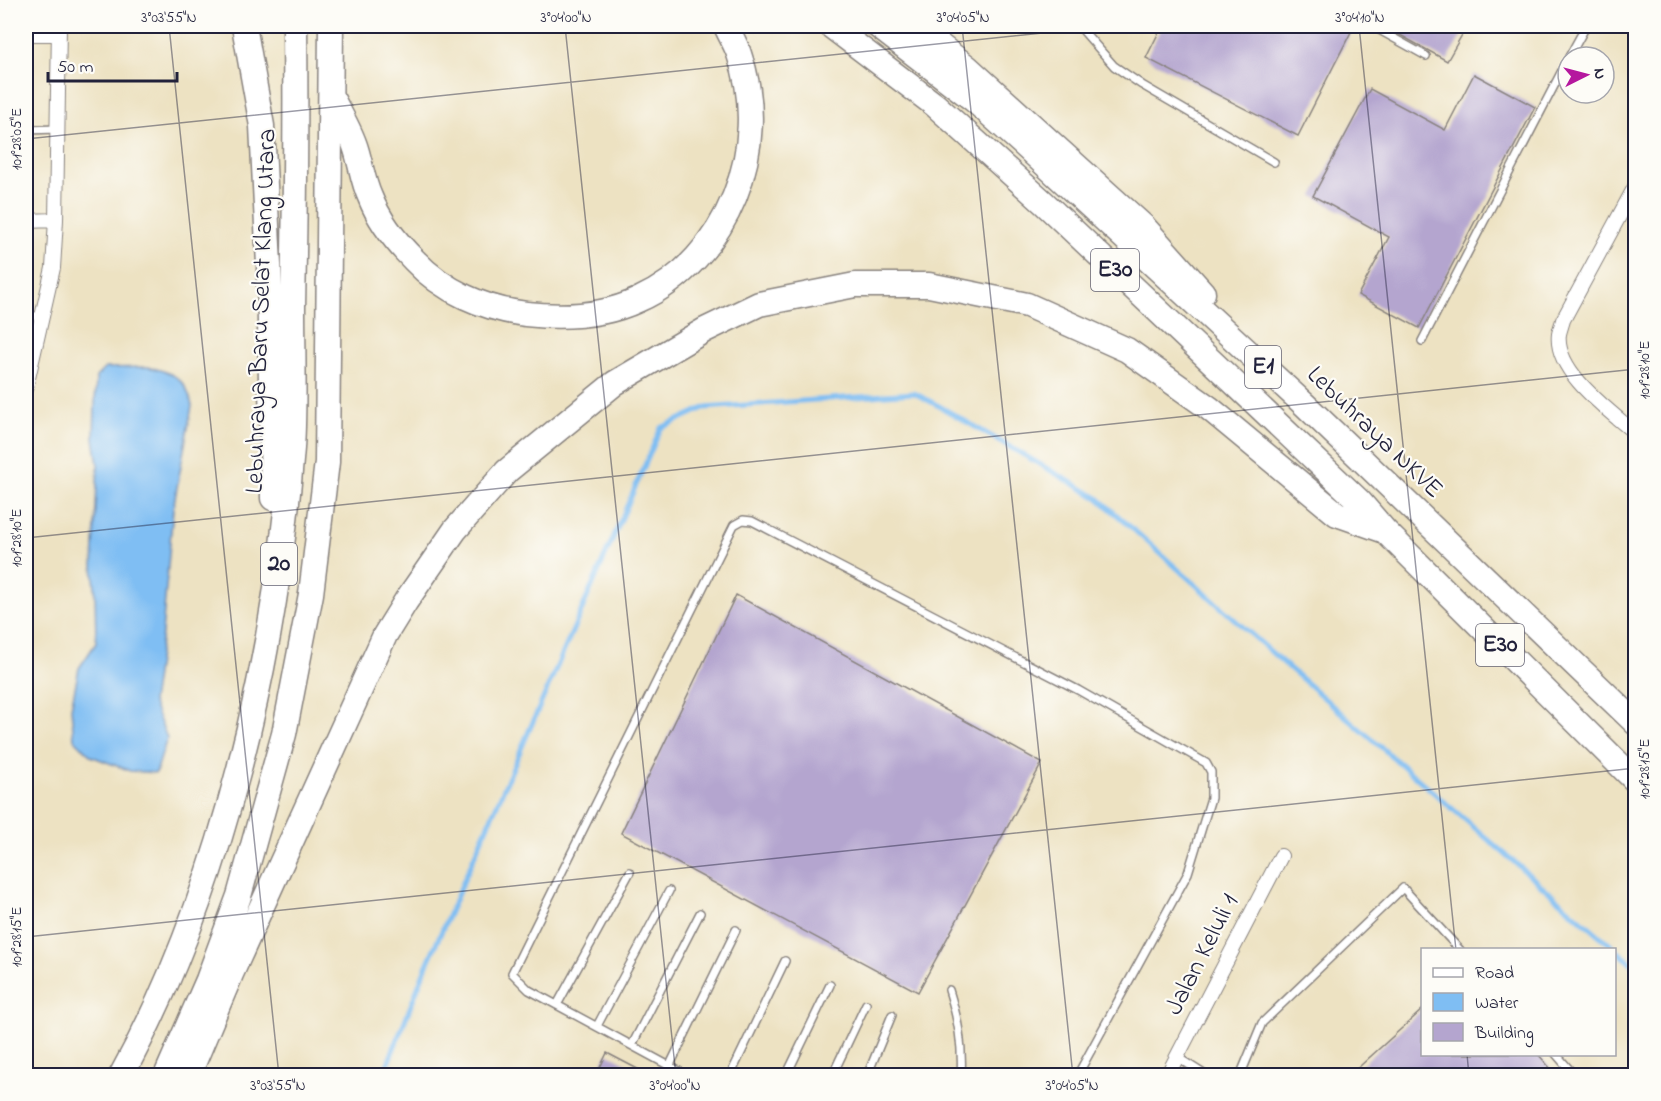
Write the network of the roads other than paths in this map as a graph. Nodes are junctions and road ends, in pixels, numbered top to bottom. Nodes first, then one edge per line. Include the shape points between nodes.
1 (244, 26) edge
2 (295, 26) edge
3 (331, 26) edge
4 (726, 26) edge
5 (831, 26) edge
6 (878, 26) edge
7 (915, 26) edge
8 (1078, 26) edge
9 (1372, 26) edge
10 (1586, 26) edge
11 (59, 30) edge
12 (26, 34) edge
13 (1576, 45) edge
14 (1426, 56) dead end
15 (1556, 83) edge
16 (331, 95) junction
17 (58, 129) junction
18 (26, 130) edge
19 (1274, 162) dead end
20 (1635, 185) edge
21 (56, 220) junction
22 (26, 221) edge
23 (26, 316) edge
24 (41, 316) junction
25 (1422, 341) dead end
26 (26, 387) edge
27 (1305, 405) junction
28 (1635, 434) edge
29 (1385, 531) junction
30 (276, 587) junction
31 (1635, 723) edge
32 (1635, 781) edge
33 (1281, 856) dead end
34 (630, 872) dead end
35 (669, 891) dead end
36 (700, 913) dead end
37 (736, 930) dead end
38 (1458, 948) edge
39 (785, 961) dead end
40 (830, 985) dead end
41 (949, 990) dead end
42 (866, 1004) dead end
43 (557, 1005) junction
44 (892, 1015) dead end
45 (597, 1026) junction
46 (632, 1045) junction
47 (1558, 1056) edge
48 (1177, 1057) junction
49 (670, 1065) junction
50 (121, 1076) edge
51 (166, 1076) edge
52 (188, 1076) edge
53 (688, 1076) edge
54 (730, 1076) edge
55 (786, 1076) edge
56 (832, 1076) edge
57 (867, 1076) edge
58 (961, 1076) edge
59 (1077, 1076) edge
60 (1167, 1076) edge
61 (1207, 1076) edge
62 (1240, 1076) edge
63 (1575, 1076) edge

1 - 30 highway via 262,126
2 - 30 highway, Lebuhraya Baru Selat Klang Utara / 20 via 292,447
3 - 16 highway
4 - 16 highway via 742,65 750,120 746,160 731,206 700,254 679,274 639,300 598,313 542,316 514,312 485,305 433,278 399,243 370,199 356,148
5 - 29 highway, E30 via 935,105 1043,202 1360,502
6 - 27 highway, Lebuhraya NKVE / E1 via 974,100
7 - 27 highway via 967,67 1144,227
8 - 19 lane via 1114,66 1142,86
9 - 14 lane
10 - 13 lane
11 - 12 street
11 - 17 street
15 - 25 lane
16 - 51 highway, 20 via 327,462 312,594 284,734 239,896
17 - 18 lane
17 - 21 street
20 - 28 street via 1563,320 1559,335 1561,350 1577,381
21 - 22 street
21 - 24 street via 53,268
23 - 24 lane
24 - 26 street
27 - 31 highway, Lebuhraya NKVE / E1
29 - 32 highway, E30
29 - 52 highway via 1337,514 1209,408 1126,350 1027,305 929,285 855,285 759,304 705,330 615,383 507,471 455,530 386,635
30 - 50 highway, Lebuhraya Baru Selat Klang Utara / 20 via 231,798 194,916 146,1030
33 - 48 street, Jalan Keluli 1
34 - 43 lane
35 - 45 lane
36 - 46 lane
37 - 49 lane
38 - 62 lane via 1403,888 1262,1023
39 - 54 lane
40 - 55 lane
41 - 58 lane via 959,1025
42 - 56 lane
43 - 45 lane
43 - 59 lane via 529,990 512,974 734,525 752,521 1078,690 1206,763 1211,772 1211,798 1188,873
44 - 57 lane
45 - 46 lane
46 - 49 lane
47 - 63 lane
48 - 60 street, Jalan Keluli 1
48 - 61 lane
49 - 53 lane

